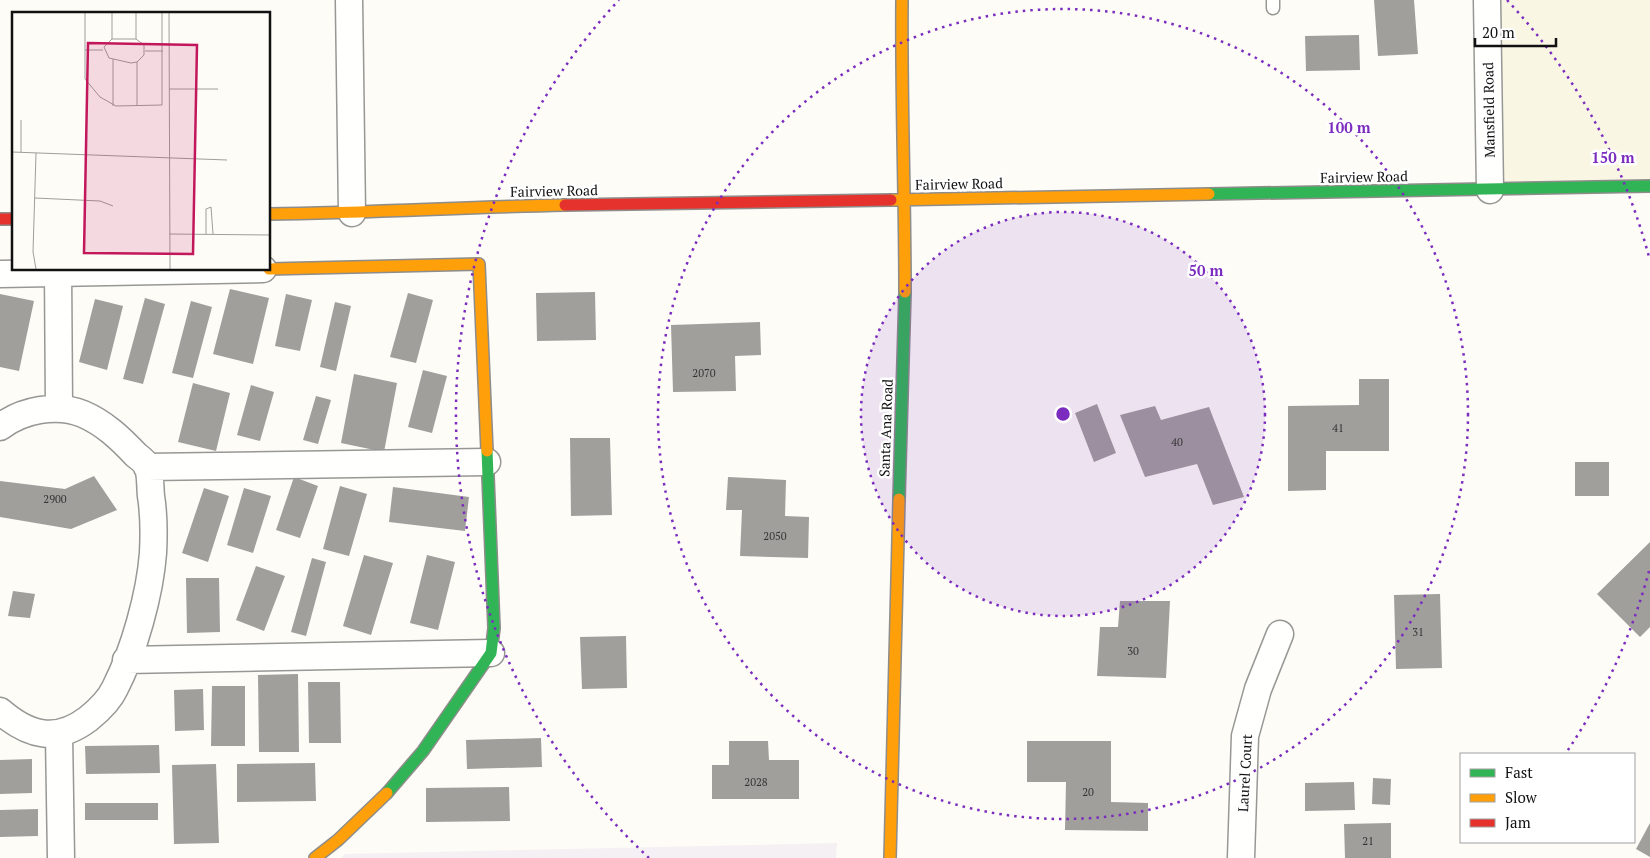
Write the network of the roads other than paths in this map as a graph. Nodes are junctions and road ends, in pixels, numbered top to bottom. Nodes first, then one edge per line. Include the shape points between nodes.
1 (348, 0) edge
2 (902, 0) edge
3 (1488, 0) edge
4 (1650, 186) edge
5 (1490, 190) junction
6 (904, 200) junction
7 (352, 213) junction
8 (270, 214) edge
9 (270, 269) edge
10 (160, 270) edge
11 (57, 271) edge
12 (0, 274) edge
13 (59, 409) junction
14 (0, 427) edge
15 (487, 462) junction
16 (148, 466) junction
17 (1280, 634) dead end
18 (491, 653) junction
19 (126, 660) junction
20 (0, 712) edge
21 (59, 734) junction
22 (61, 858) edge
23 (315, 858) edge
24 (890, 858) edge
25 (1242, 858) edge

1 - 7 street
2 - 6 street, Santa Ana Road
3 - 5 street, Mansfield Road
4 - 5 street, Fairview Road
5 - 6 street, Fairview Road
6 - 7 street, Fairview Road via 488,207
6 - 24 street, Santa Ana Road via 906,316
7 - 8 street, Fairview Road
9 - 15 street via 479,264
10 - 11 street
11 - 12 street
11 - 13 street
13 - 14 street via 30,412 11,418
13 - 16 street via 92,418 118,436
15 - 16 street
15 - 18 street via 494,628
16 - 19 street via 153,554 136,634
17 - 25 street, Laurel Court via 1258,690 1245,736
18 - 19 street
18 - 23 street via 411,765 380,801
19 - 21 street via 115,689 96,713 76,728
20 - 21 street via 33,732
21 - 22 street

